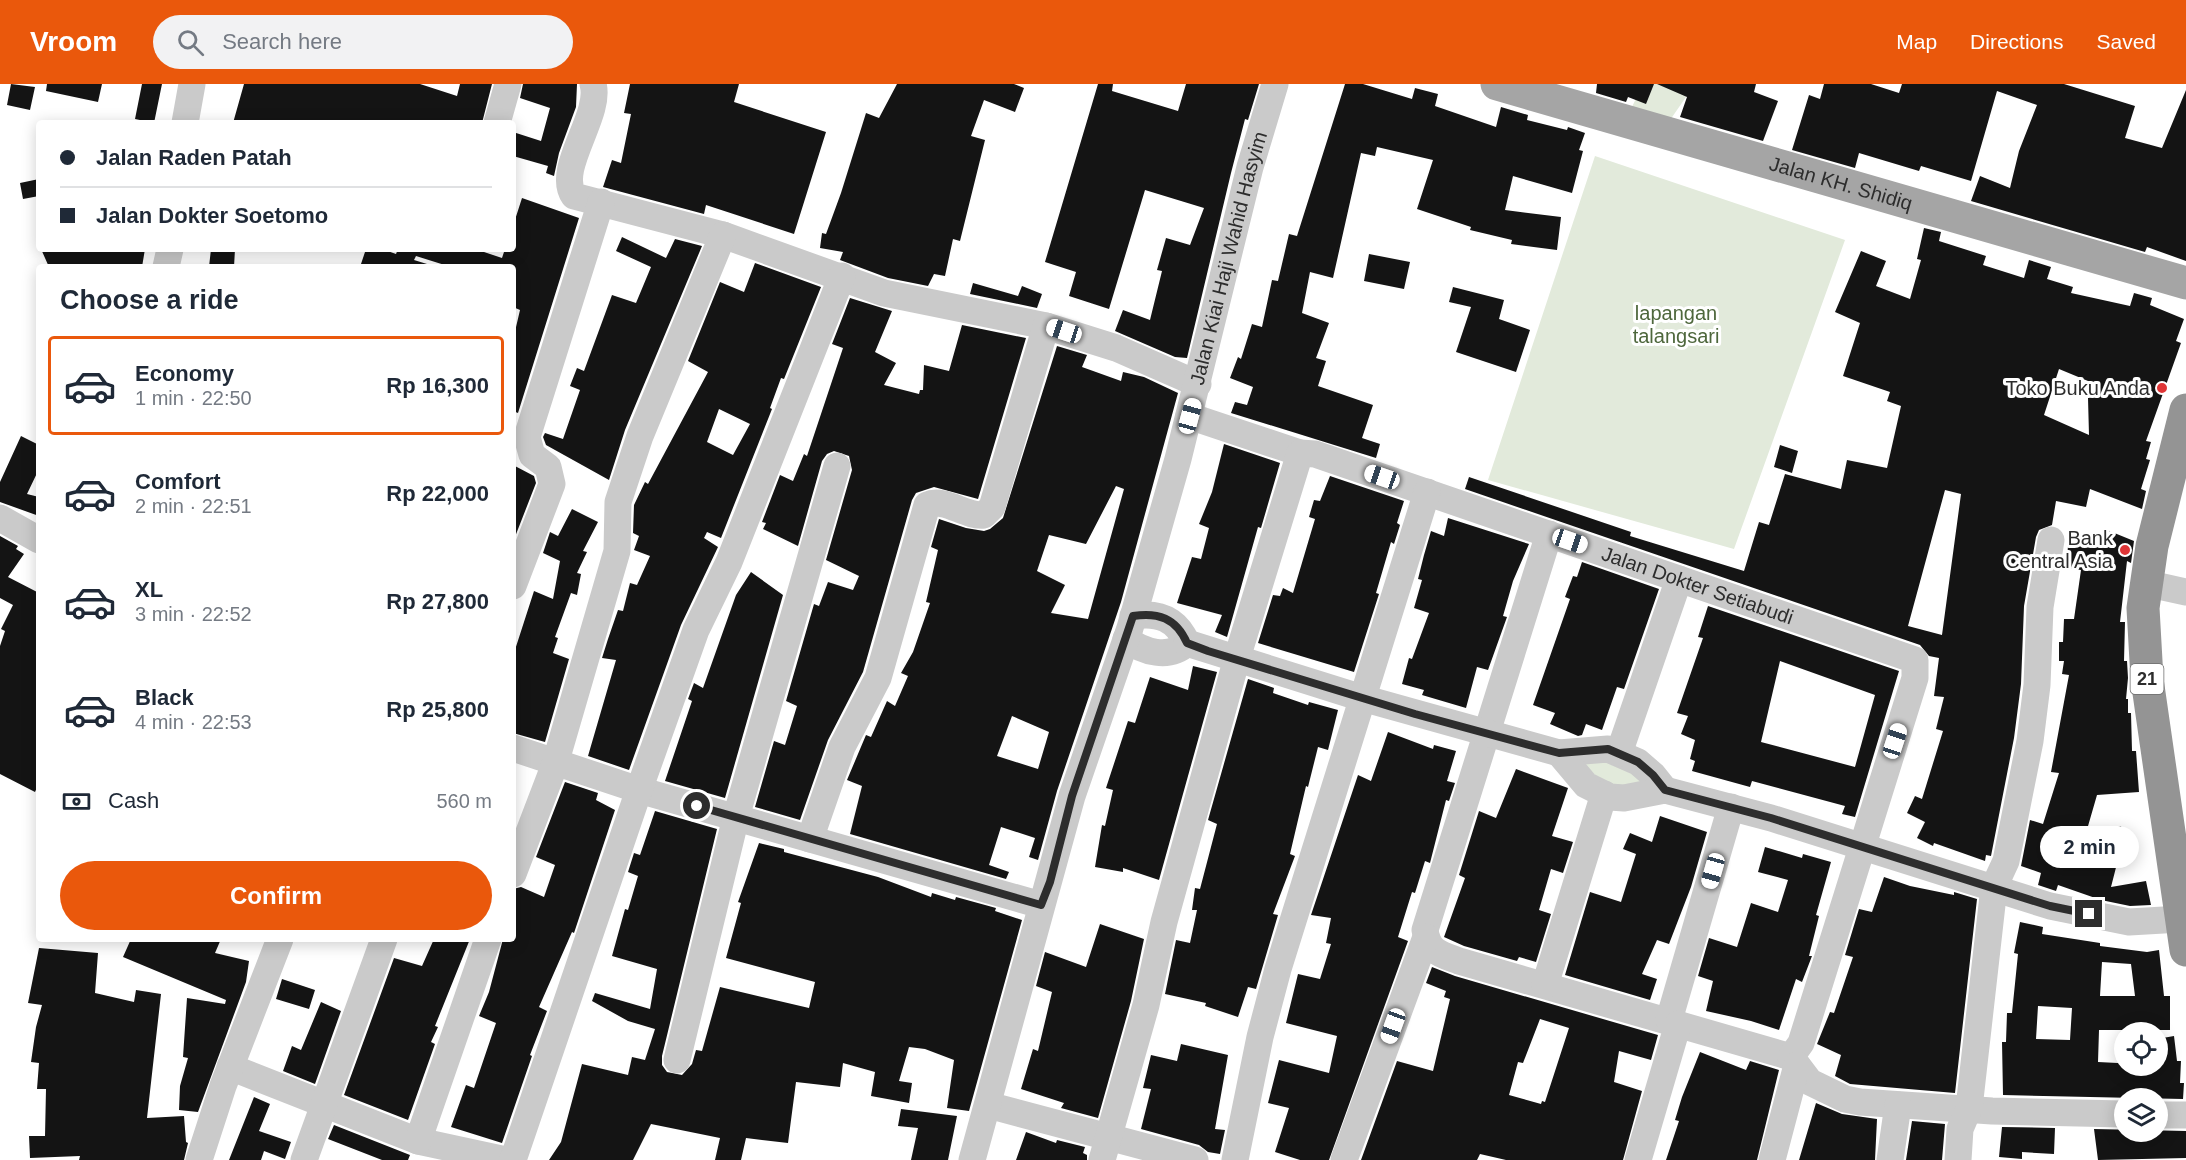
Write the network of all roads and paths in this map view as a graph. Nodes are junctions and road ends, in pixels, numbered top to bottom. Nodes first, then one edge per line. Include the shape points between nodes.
1 (192, 84) edge
2 (508, 84) edge
3 (593, 84) edge
4 (1275, 84) edge
5 (1497, 84) edge
6 (186, 120) edge
7 (498, 120) edge
8 (601, 202) junction
9 (723, 235) junction
10 (842, 276) junction
11 (2186, 283) edge
12 (1046, 326) junction
13 (1198, 384) junction
14 (2186, 410) edge
15 (1190, 416) junction
16 (1297, 463) junction
17 (837, 465) dead end
18 (1427, 492) junction
19 (0, 518) edge
20 (1549, 534) junction
21 (36, 538) edge
22 (2051, 540) dead end
23 (516, 578) edge
24 (1679, 579) junction
25 (2145, 583) junction
26 (2186, 592) edge
27 (1129, 627) junction
28 (1187, 643) junction
29 (1237, 658) junction
30 (1362, 698) junction
31 (1486, 733) junction
32 (516, 749) edge
33 (1559, 753) junction
34 (1619, 753) junction
35 (555, 764) junction
36 (639, 790) junction
37 (1665, 790) junction
38 (1604, 794) junction
39 (1731, 807) junction
40 (736, 818) junction
41 (810, 839) junction
42 (1862, 845) junction
43 (516, 866) edge
44 (1994, 887) junction
45 (1041, 905) junction
46 (2184, 935) edge
47 (1426, 937) junction
48 (279, 942) edge
49 (383, 942) edge
50 (487, 942) edge
51 (1545, 985) junction
52 (1674, 1022) junction
53 (677, 1060) dead end
54 (1794, 1061) junction
55 (230, 1067) junction
56 (325, 1105) junction
57 (988, 1105) junction
58 (1898, 1105) junction
59 (1969, 1108) junction
60 (2114, 1114) edge
61 (2168, 1115) edge
62 (2186, 1115) edge
63 (418, 1141) junction
64 (1105, 1148) edge
65 (199, 1160) edge
66 (304, 1160) edge
67 (506, 1160) edge
68 (513, 1160) edge
69 (972, 1160) edge
70 (1195, 1160) edge
71 (1235, 1160) edge
72 (1344, 1160) edge
73 (1638, 1160) edge
74 (1772, 1160) edge
75 (1890, 1160) edge
76 (1958, 1160) edge

1 - 6 street
2 - 7 street
3 - 8 street via 596,101 580,137 569,184 574,196
4 - 13 street, Jalan Kiai Haji Wahid Hasyim via 1250,167
5 - 11 main road, Jalan KH. Shidiq
8 - 9 street
8 - 23 street via 527,437 532,455 548,467 552,484
9 - 10 street
9 - 35 street via 640,436 618,502 617,551
10 - 12 street via 884,293
10 - 36 street via 729,562 696,630
12 - 13 street via 1116,348
12 - 41 street via 992,507 984,515 976,516 938,502 927,505 878,678 842,747
13 - 15 street, Jalan Kiai Haji Wahid Hasyim
14 - 25 highway, 21
15 - 16 street, Jalan Dokter Setiabudi
15 - 27 street, Jalan Kiai Haji Wahid Hasyim
16 - 18 street, Jalan Dokter Setiabudi via 1315,454
16 - 29 street
17 - 40 street
18 - 20 street, Jalan Dokter Setiabudi
18 - 30 street
19 - 21 street
20 - 24 street, Jalan Dokter Setiabudi
20 - 31 street
22 - 44 street via 2040,607 2030,741 2006,861
24 - 34 street
24 - 42 street, Jalan Dokter Setiabudi via 1916,663 1915,678
25 - 26 street
25 - 46 highway, 21 via 2143,639 2147,679
27 - 28 street via 1163,616 1176,625
27 - 28 street via 1134,645 1160,653 1169,653
27 - 45 street, Jalan Kiai Haji Wahid Hasyim via 1072,796
28 - 29 street
29 - 30 street
29 - 64 street
30 - 31 street
30 - 71 street via 1260,1036
31 - 33 street
31 - 47 street via 1426,924
32 - 35 street
33 - 34 street via 1600,749
33 - 38 street via 1586,784
34 - 37 street via 1638,762
35 - 36 street
35 - 43 street
36 - 40 street
36 - 68 street
37 - 38 street via 1624,798
37 - 39 street
38 - 51 street
39 - 42 street
39 - 52 street
40 - 41 street
40 - 53 street
41 - 45 street
42 - 44 street
42 - 54 street
44 - 46 street via 2050,906
44 - 59 street
45 - 57 street, Jalan Kiai Haji Wahid Hasyim
47 - 51 street via 1435,953
47 - 72 street
48 - 55 street
49 - 56 street
50 - 63 street
51 - 52 street
52 - 54 street
52 - 73 street
54 - 58 street via 1810,1082 1845,1099
54 - 74 street
55 - 56 street
55 - 65 street
56 - 63 street
56 - 66 street
57 - 64 street
57 - 69 street, Jalan Kiai Haji Wahid Hasyim
58 - 59 street
58 - 75 street
59 - 60 street
59 - 76 street via 1960,1129
61 - 62 street
63 - 67 street
64 - 70 street

